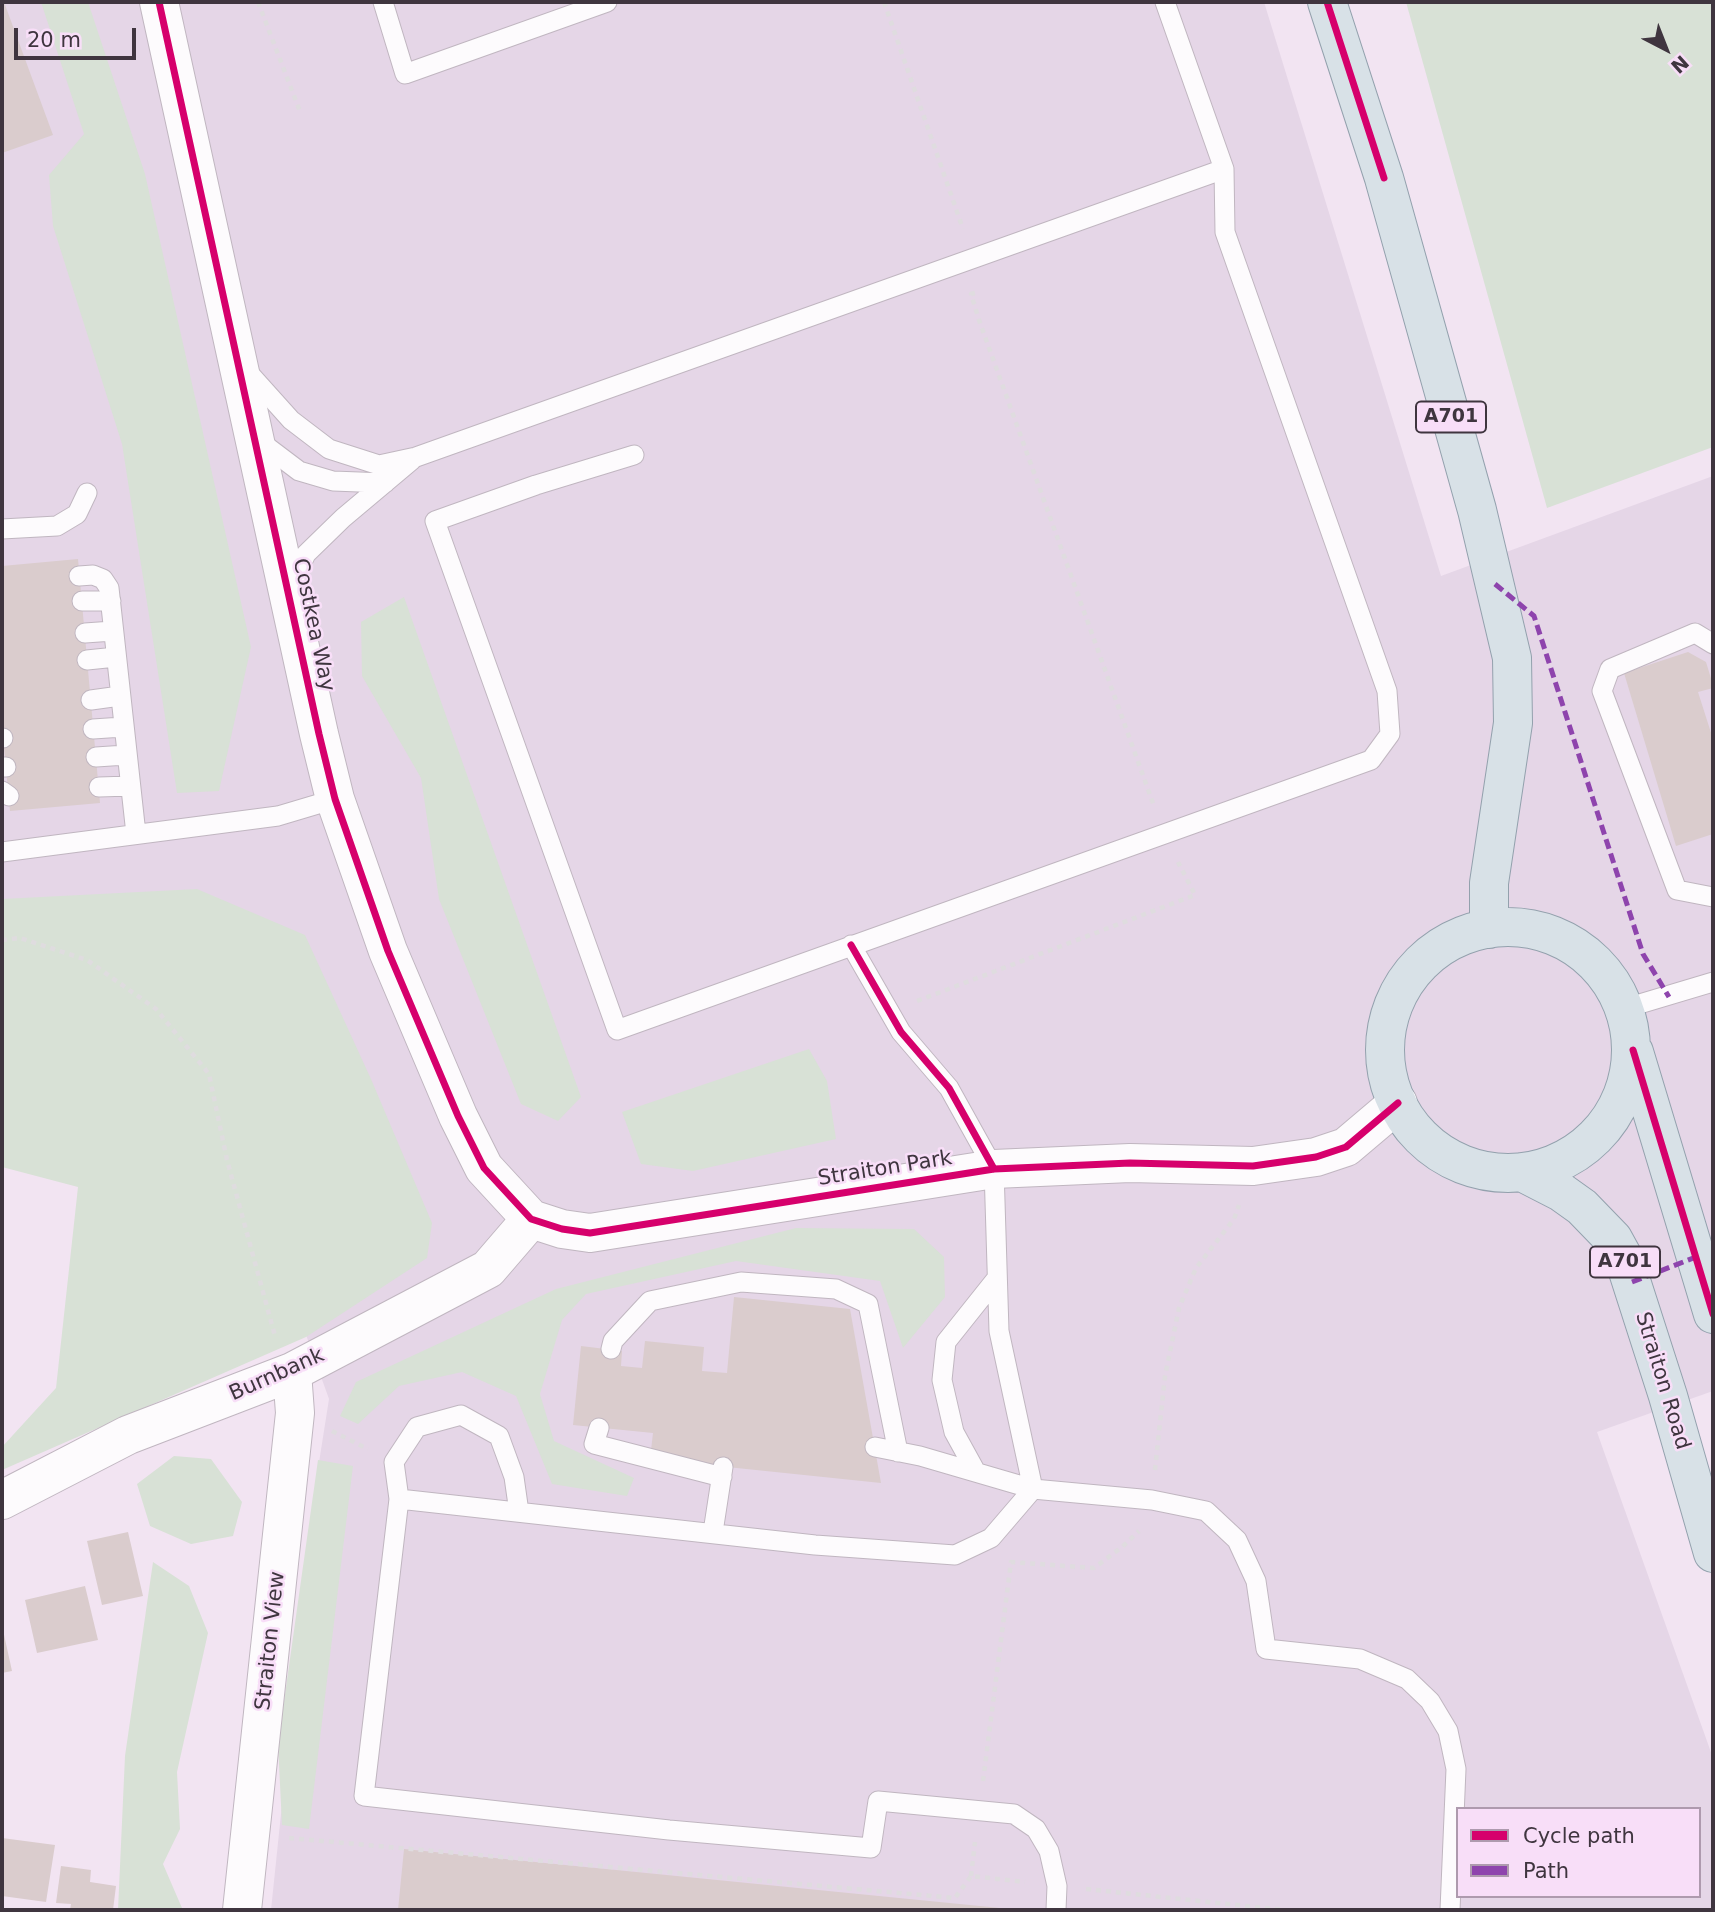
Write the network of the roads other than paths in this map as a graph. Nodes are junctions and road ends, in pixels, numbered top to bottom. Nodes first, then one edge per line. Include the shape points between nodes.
1 (159, 2) edge
2 (383, 2) edge
3 (607, 2) edge
4 (1165, 2) edge
5 (1327, 2) edge
6 (1224, 169) junction
7 (237, 359) junction
8 (256, 438) junction
9 (634, 455) dead end
10 (416, 457) junction
11 (385, 483) junction
12 (87, 493) dead end
13 (2, 529) edge
14 (79, 576) dead end
15 (287, 591) junction
16 (82, 601) dead end
17 (111, 601) junction
18 (113, 631) junction
19 (85, 632) dead end
20 (1713, 644) edge
21 (116, 657) junction
22 (87, 660) dead end
23 (120, 696) junction
24 (91, 700) dead end
25 (123, 727) junction
26 (93, 729) dead end
27 (126, 755) junction
28 (96, 757) dead end
29 (130, 786) junction
30 (99, 788) dead end
31 (335, 799) junction
32 (136, 834) junction
33 (2, 852) edge
34 (1712, 897) edge
35 (1489, 929) junction
36 (851, 945) junction
37 (1713, 982) edge
38 (1626, 1008) junction
39 (1633, 1050) junction
40 (1398, 1104) junction
41 (994, 1169) junction
42 (1522, 1172) junction
43 (531, 1219) junction
44 (997, 1278) junction
45 (1713, 1314) edge
46 (611, 1349) dead end
47 (292, 1372) junction
48 (599, 1427) dead end
49 (875, 1447) dead end
50 (898, 1452) junction
51 (976, 1472) junction
52 (1033, 1489) junction
53 (399, 1499) junction
54 (2, 1500) edge
55 (519, 1512) junction
56 (712, 1532) junction
57 (1713, 1553) edge
58 (242, 1910) edge
59 (1056, 1910) edge
60 (1450, 1910) edge

1 - 7 street, Costkea Way
2 - 3 lane via 405,74
4 - 6 lane
5 - 35 main road, A701 via 1384,178 1477,510 1512,657 1513,723 1489,883
6 - 10 lane
6 - 36 lane via 1225,232 1387,691 1390,734 1371,760
7 - 8 street, Costkea Way
7 - 10 lane via 291,420 329,449 379,464
8 - 11 lane via 299,471 333,481
8 - 15 street, Costkea Way
9 - 36 lane via 435,521 617,1030
10 - 11 lane
11 - 15 lane via 306,554
12 - 13 lane via 76,514 57,526
14 - 17 lane via 103,579
15 - 31 street, Costkea Way
16 - 17 lane
17 - 18 lane
18 - 19 lane
18 - 21 lane
20 - 34 lane via 1695,633 1609,669 1602,691 1677,890
21 - 22 lane
21 - 23 lane
23 - 24 lane
23 - 25 lane
25 - 26 lane
25 - 27 lane
27 - 28 lane
27 - 29 lane
29 - 30 lane
29 - 32 lane
31 - 32 lane via 278,816
31 - 43 street, Costkea Way via 388,951 458,1116 484,1168
32 - 33 lane
35 - 38 main road, A701 via 1505,925 1548,932 1571,943 1605,970
35 - 40 main road, A701 via 1462,934 1415,967 1393,1004 1384,1046 1390,1089
36 - 41 lane via 901,1032 949,1088
37 - 38 lane
38 - 39 main road, A701
39 - 42 main road, A701 via 1621,1102 1600,1132 1576,1154 1549,1168
39 - 45 main road, A701
40 - 41 street, Straiton Park via 1346,1147 1316,1157 1254,1166 1130,1163
40 - 42 main road, A701 via 1411,1128 1443,1156 1496,1173
41 - 43 street, Straiton Park via 590,1233
41 - 44 lane
42 - 57 main road, Straiton Road / A701 via 1582,1208 1613,1239 1624,1259
43 - 47 street, Burnbank via 488,1269
44 - 51 lane via 946,1342 943,1367 954,1432
44 - 52 lane via 999,1331
46 - 50 lane via 650,1301 741,1282 836,1289 868,1304
47 - 54 street, Burnbank via 128,1435
47 - 58 street, Straiton View via 295,1413
48 - 56 lane via 594,1444 722,1472
49 - 50 lane
50 - 51 lane
51 - 52 lane
52 - 56 lane via 991,1538 955,1555
52 - 60 lane via 1152,1500 1206,1511 1237,1539 1255,1581 1266,1648 1360,1659 1406,1679 1430,1700 1448,1731 1456,1769
53 - 55 lane
53 - 55 lane via 394,1462 417,1427 460,1415 499,1436 514,1477
53 - 59 lane via 364,1796 871,1848 878,1801 1014,1814 1035,1829 1049,1851 1057,1886
55 - 56 lane

